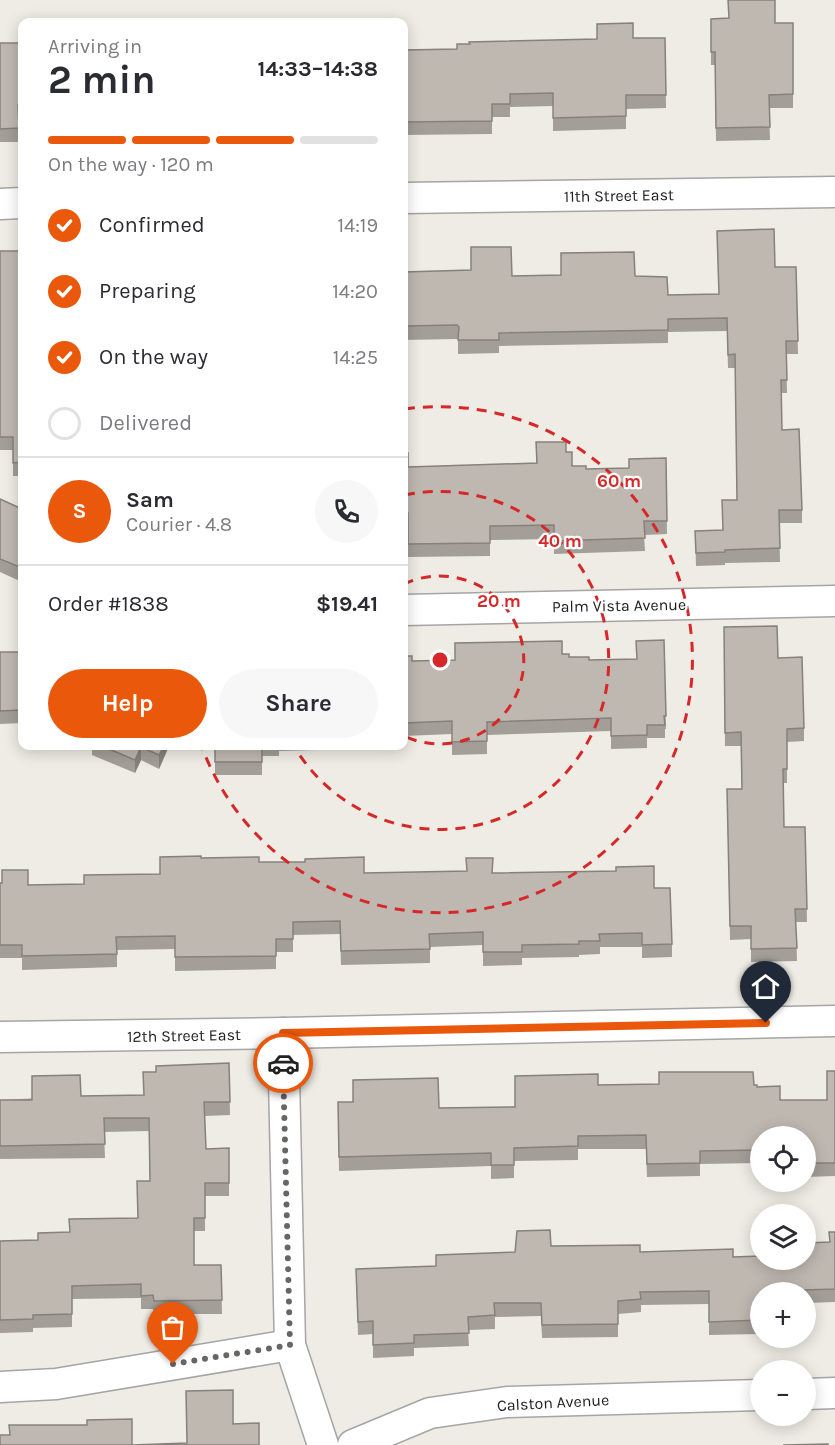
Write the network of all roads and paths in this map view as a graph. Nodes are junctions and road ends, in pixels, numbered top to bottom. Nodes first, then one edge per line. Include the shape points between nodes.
1 (835, 192) edge
2 (408, 198) edge
3 (18, 203) edge
4 (0, 204) edge
5 (835, 601) edge
6 (408, 610) edge
7 (835, 1021) edge
8 (283, 1033) junction
9 (0, 1037) edge
10 (290, 1345) junction
11 (0, 1387) edge
12 (835, 1393) edge
13 (816, 1394) edge
14 (750, 1395) edge
15 (323, 1445) edge
16 (353, 1445) edge

1 - 2 street, 11th Street East
3 - 4 street
5 - 6 street, Palm Vista Avenue
7 - 8 street, 12th Street East
8 - 9 street, 12th Street East
8 - 10 street
10 - 11 street via 56,1384
10 - 15 street
12 - 13 street
14 - 16 street, Calston Avenue via 507,1402 430,1413

